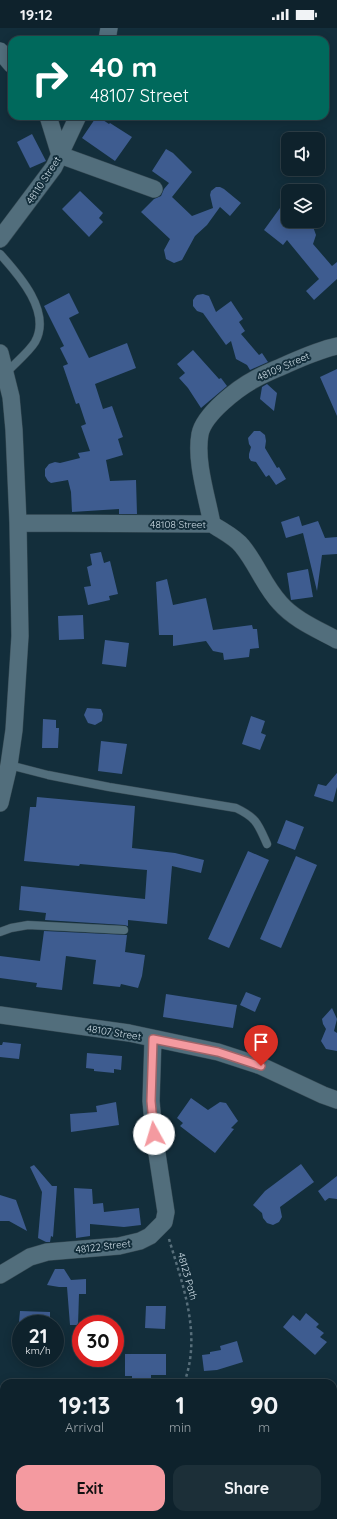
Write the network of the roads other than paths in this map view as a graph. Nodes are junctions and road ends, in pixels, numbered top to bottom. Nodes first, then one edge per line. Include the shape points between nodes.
1 (0, 51) edge
2 (8, 60) edge
3 (49, 120) edge
4 (76, 120) edge
5 (60, 155) junction
6 (154, 189) dead end
7 (0, 239) edge
8 (0, 254) edge
9 (337, 346) edge
10 (0, 353) edge
11 (5, 373) junction
12 (7, 432) edge
13 (18, 523) junction
14 (212, 524) junction
15 (337, 640) edge
16 (10, 765) junction
17 (0, 803) edge
18 (267, 844) dead end
19 (124, 930) dead end
20 (0, 932) edge
21 (0, 1015) edge
22 (153, 1039) junction
23 (337, 1100) edge
24 (0, 1275) edge

1 - 2 street
3 - 5 street
4 - 5 street, 48110 Street
5 - 6 street
5 - 7 street, 48110 Street via 54,167
8 - 11 lane via 17,273 33,298 40,319 40,331 34,343
9 - 14 street, 48109 Street via 321,349 254,379 213,411 205,421 200,433 199,446
10 - 11 street
11 - 12 street via 11,397
12 - 13 street
13 - 14 street, 48108 Street
13 - 16 street via 20,636
14 - 15 street, 48108 Street via 242,545 271,592 290,613
16 - 17 street
16 - 18 lane via 109,787 236,808 252,817
19 - 20 lane via 28,925
21 - 22 street, 48107 Street via 129,1033
22 - 23 street, 48107 Street via 243,1059
22 - 24 street, 48122 Street via 151,1101 166,1212 164,1222 150,1236 140,1241 119,1246 47,1252 30,1257

